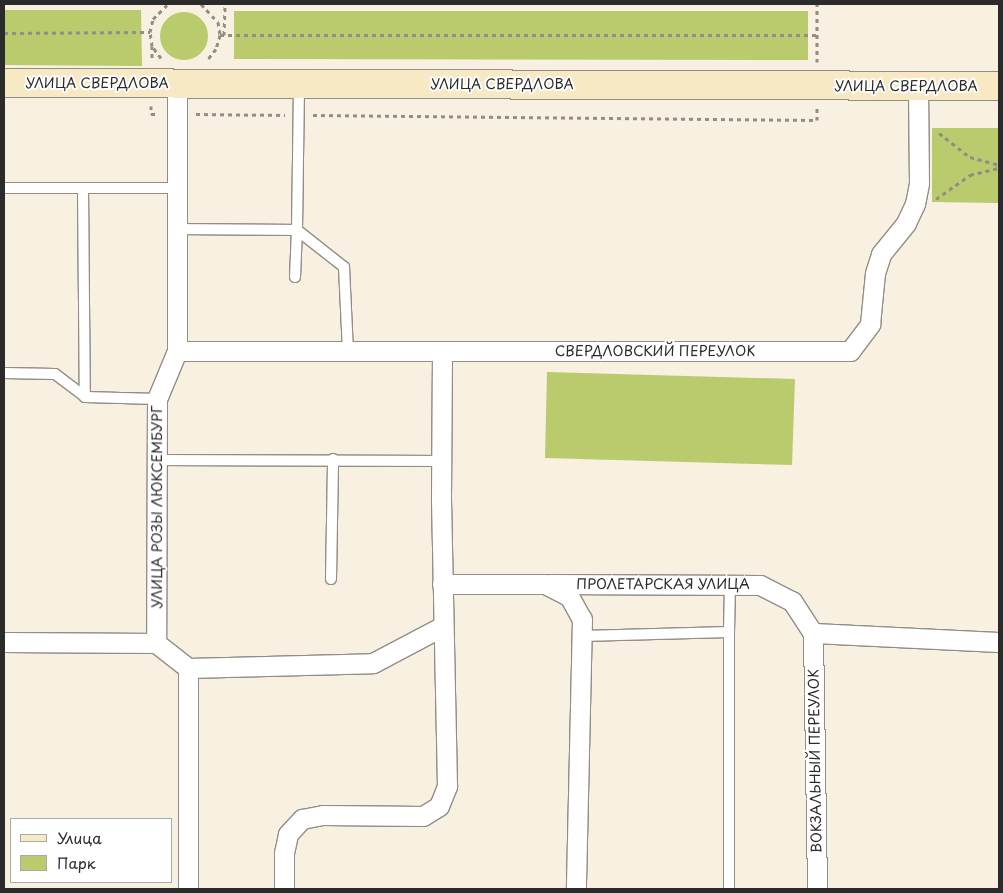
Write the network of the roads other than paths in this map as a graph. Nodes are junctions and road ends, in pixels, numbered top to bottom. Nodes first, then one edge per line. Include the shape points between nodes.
1 (171, 72) junction
2 (4, 83) edge
3 (298, 84) junction
4 (918, 86) junction
5 (999, 86) edge
6 (4, 188) edge
7 (84, 188) junction
8 (178, 188) junction
9 (178, 229) junction
10 (297, 230) junction
11 (295, 277) dead end
12 (177, 351) junction
13 (348, 351) junction
14 (442, 351) junction
15 (4, 374) edge
16 (85, 397) junction
17 (157, 399) junction
18 (333, 459) junction
19 (157, 460) junction
20 (441, 461) junction
21 (331, 578) dead end
22 (442, 584) junction
23 (545, 584) junction
24 (730, 584) junction
25 (443, 626) junction
26 (729, 632) junction
27 (813, 633) junction
28 (582, 636) junction
29 (4, 642) edge
30 (999, 642) edge
31 (156, 643) junction
32 (188, 668) junction
33 (188, 889) edge
34 (284, 889) edge
35 (576, 889) edge
36 (729, 889) edge
37 (818, 889) edge

1 - 2 main road, УЛИЦА СВЕРДЛОВА
1 - 3 main road, УЛИЦА СВЕРДЛОВА
1 - 8 street, УЛИЦА РОЗЫ ЛЮКСЕМБУРГ
3 - 4 main road, УЛИЦА СВЕРДЛОВА
3 - 10 lane
4 - 5 main road, УЛИЦА СВЕРДЛОВА
4 - 14 street, СВЕРДЛОВСКИЙ ПЕРЕУЛОК via 919,183 915,204 906,223 881,254 875,273 870,324 850,351
6 - 7 lane
7 - 8 lane
7 - 16 lane
8 - 9 street, УЛИЦА РОЗЫ ЛЮКСЕМБУРГ
9 - 10 lane
9 - 12 street, УЛИЦА РОЗЫ ЛЮКСЕМБУРГ
10 - 11 lane
10 - 13 lane via 344,267
12 - 13 street, СВЕРДЛОВСКИЙ ПЕРЕУЛОК
12 - 17 street, УЛИЦА РОЗЫ ЛЮКСЕМБУРГ
13 - 14 street, СВЕРДЛОВСКИЙ ПЕРЕУЛОК
14 - 20 street
15 - 16 lane via 55,374
16 - 17 lane
17 - 19 street, УЛИЦА РОЗЫ ЛЮКСЕМБУРГ
18 - 19 lane
18 - 20 lane
18 - 21 lane
19 - 31 street, УЛИЦА РОЗЫ ЛЮКСЕМБУРГ
20 - 22 street
22 - 23 street, ПРОЛЕТАРСКАЯ УЛИЦА
22 - 25 street
23 - 24 street, ПРОЛЕТАРСКАЯ УЛИЦА
23 - 28 street via 569,596 582,619
24 - 26 lane
24 - 27 street, ПРОЛЕТАРСКАЯ УЛИЦА via 760,585 792,601
25 - 32 street via 373,663
25 - 34 street via 447,786 439,806 423,816 323,814 302,819 288,834 284,853
26 - 28 lane
26 - 36 lane
27 - 30 street
27 - 37 street, ВОКЗАЛЬНЫЙ ПЕРЕУЛОК
28 - 35 street
29 - 31 street
31 - 32 street
32 - 33 street

